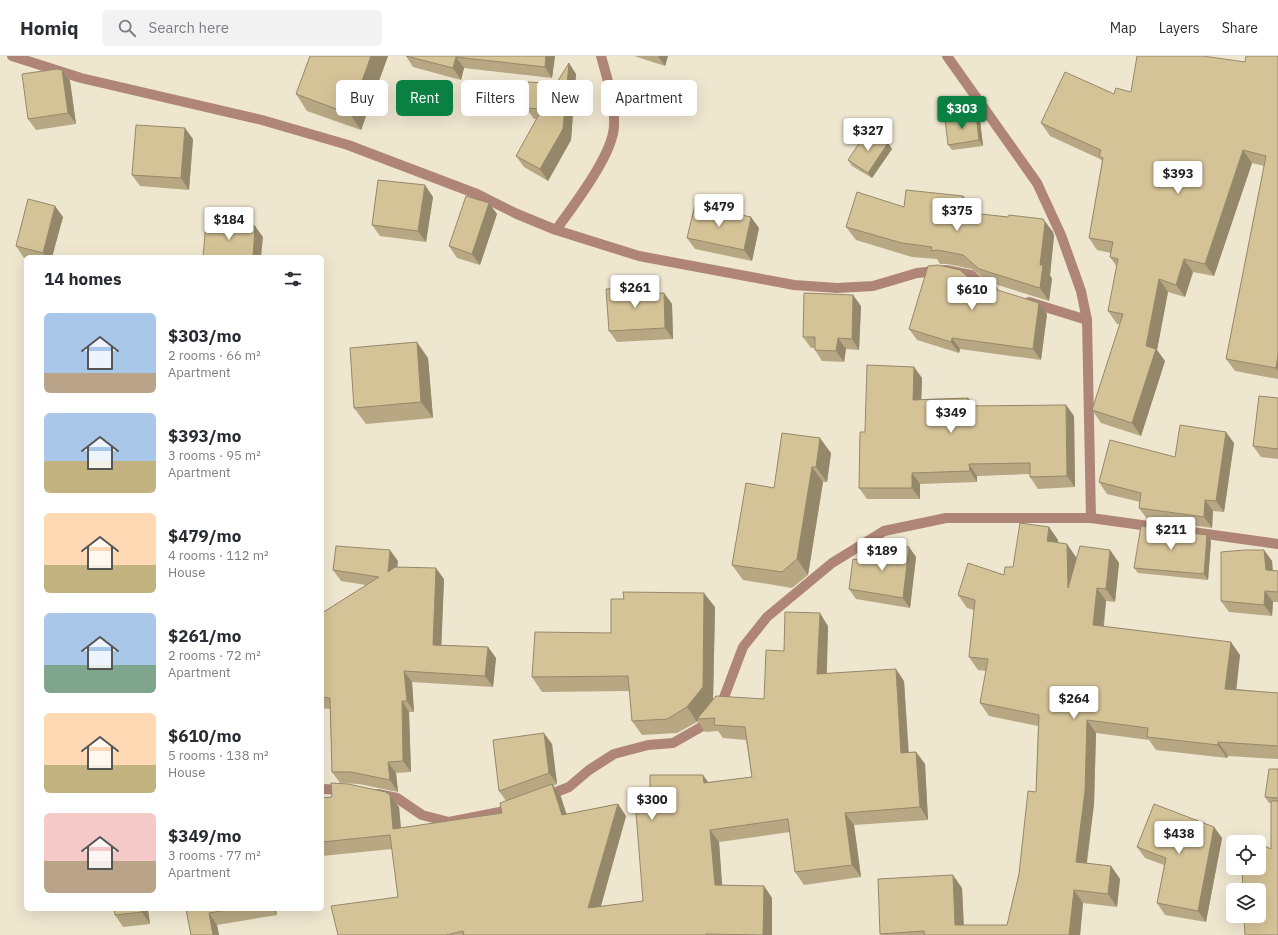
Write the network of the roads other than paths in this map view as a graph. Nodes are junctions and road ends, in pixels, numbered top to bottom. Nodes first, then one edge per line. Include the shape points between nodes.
1 (12, 56) edge
2 (601, 56) edge
3 (947, 56) edge
4 (556, 230) junction
5 (1002, 293) edge
6 (1016, 298) edge
7 (1087, 320) junction
8 (1091, 518) junction
9 (1278, 544) edge
10 (324, 789) edge
11 (351, 790) edge
12 (371, 793) edge
13 (535, 800) edge
14 (521, 804) edge

1 - 4 street via 81,78 262,120 348,144 477,194
2 - 4 street via 613,107 614,127 608,148 594,174
3 - 7 street via 1037,183 1061,235 1081,291
4 - 5 street via 639,256 794,285 837,288 873,286 917,273 946,270 971,275 985,288
6 - 7 street
7 - 8 street
8 - 9 street
8 - 13 street via 946,518 884,531 832,563 767,617 743,647 722,700 701,727 673,743 614,754 569,787
10 - 11 street
12 - 14 street via 397,798 422,815 449,822 500,812

